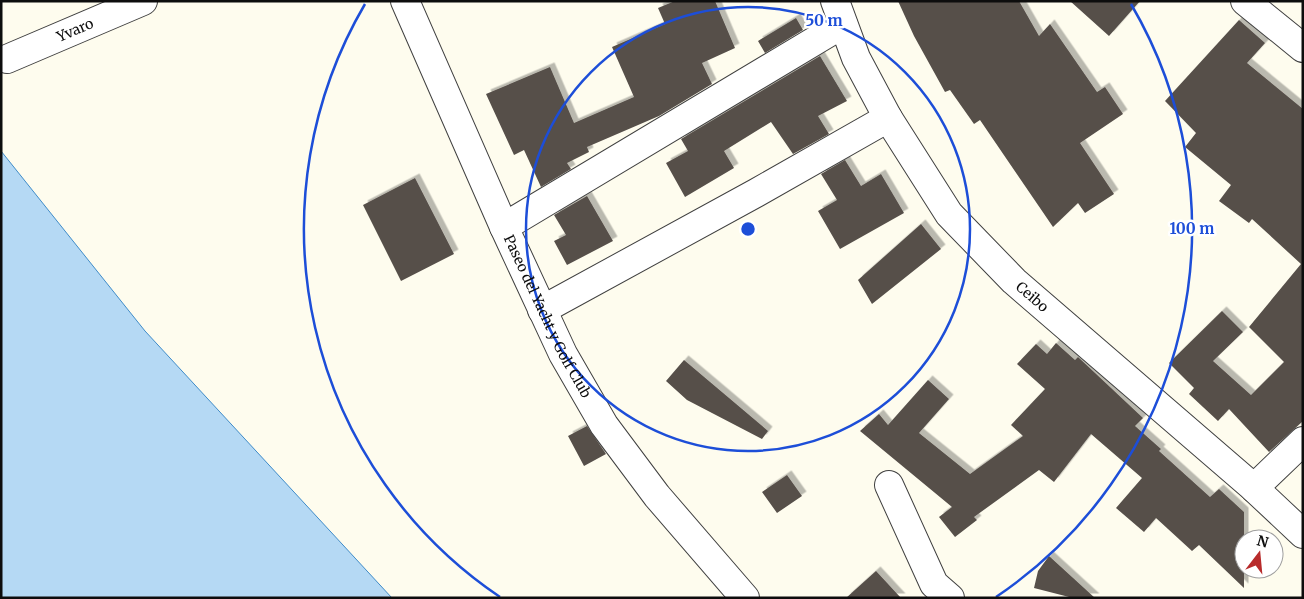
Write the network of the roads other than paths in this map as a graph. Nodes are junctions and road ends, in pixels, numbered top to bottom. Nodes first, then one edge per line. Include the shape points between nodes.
1 (143, 1) edge
2 (405, 1) edge
3 (1245, 1) edge
4 (839, 12) edge
5 (1303, 48) edge
6 (7, 59) dead end
7 (888, 118) junction
8 (504, 228) junction
9 (542, 310) junction
10 (1303, 441) edge
11 (889, 484) dead end
12 (1254, 488) junction
13 (1303, 534) edge
14 (745, 598) edge
15 (950, 598) edge

1 - 6 street, Yvaro
2 - 8 street, Paseo del Yacht y Golf Club
3 - 5 street
4 - 7 street, Ceibo via 856,58
4 - 8 street
7 - 9 street
7 - 12 street, Ceibo via 948,214 1001,268
8 - 9 street, Paseo del Yacht y Golf Club
9 - 14 street, Paseo del Yacht y Golf Club via 604,425 657,496
10 - 12 street
11 - 15 street via 934,584
12 - 13 street, Ceibo

